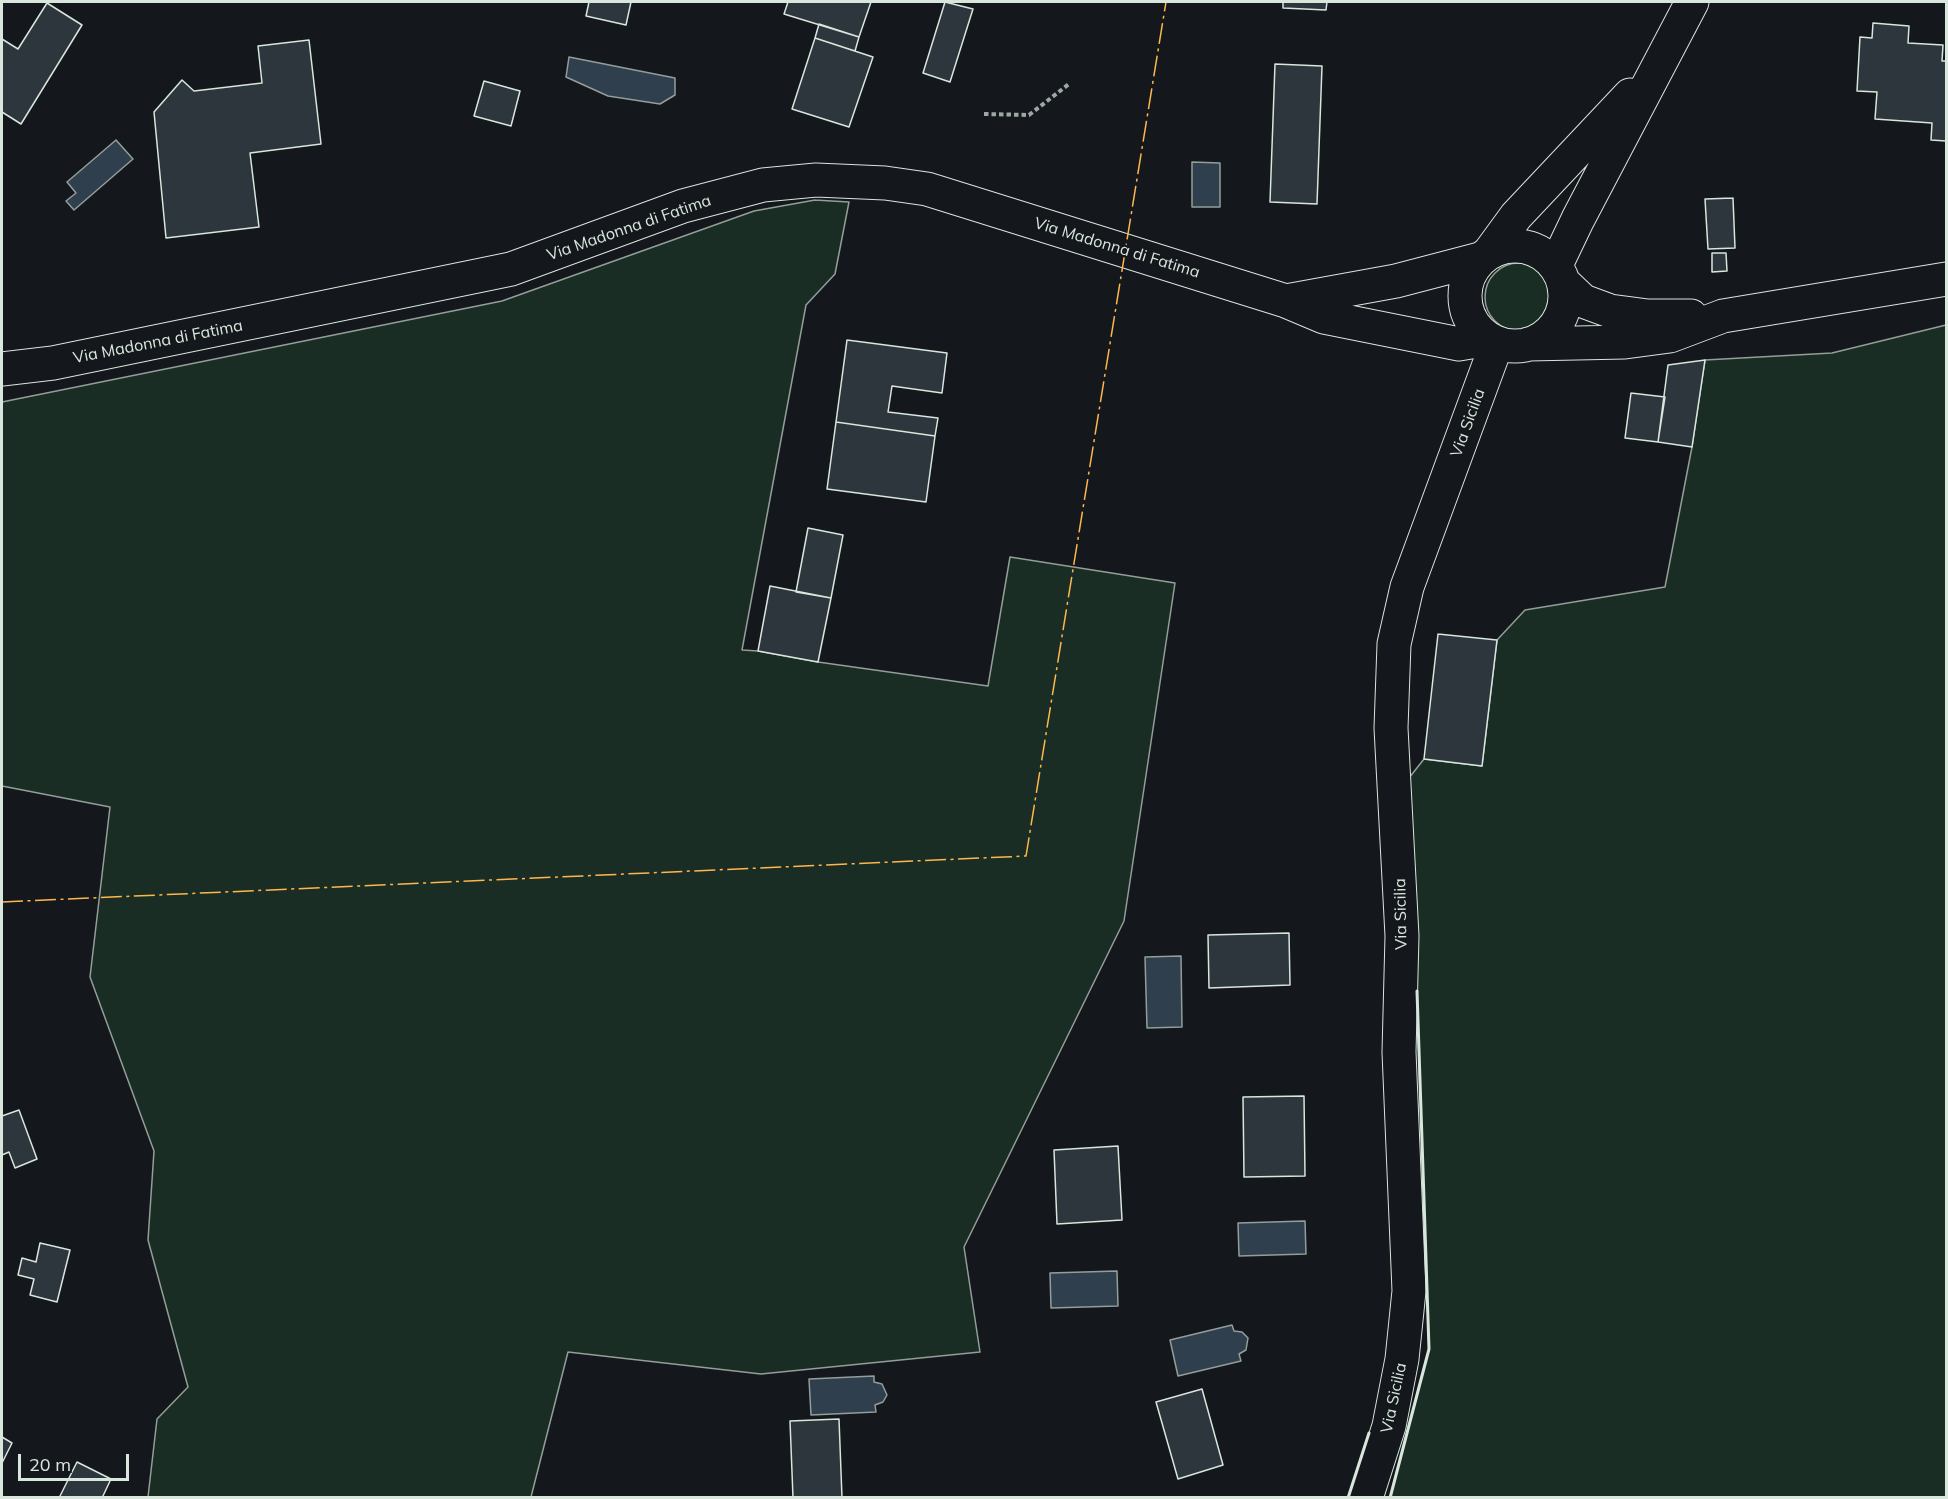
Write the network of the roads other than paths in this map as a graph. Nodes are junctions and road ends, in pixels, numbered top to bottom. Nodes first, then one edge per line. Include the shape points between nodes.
1 (1692, 2) edge
2 (1658, 65) junction
3 (1485, 256) junction
4 (1560, 274) junction
5 (1947, 279) edge
6 (1286, 301) junction
7 (1723, 316) junction
8 (1505, 342) junction
9 (2, 369) edge
10 (1366, 1497) edge

1 - 2 main road
2 - 3 main road via 1516,216
2 - 4 main road via 1578,219
3 - 4 main road via 1506,246 1525,246 1542,253
3 - 6 main road via 1385,284
3 - 8 main road via 1472,272 1465,301 1478,328
4 - 7 main road via 1583,301 1610,311 1648,316
4 - 8 main road via 1565,302 1559,321 1546,336
5 - 7 main road
6 - 8 main road, Via Madonna di Fatima via 1324,317 1459,345
6 - 9 main road, Via Madonna di Fatima via 927,189 816,180 763,185 683,206 511,269 86,357
7 - 8 main road via 1670,336 1625,342
8 - 10 main road, Via Sicilia via 1407,587 1394,644 1391,728 1402,936 1399,1052 1408,1290 1402,1359 1389,1426

